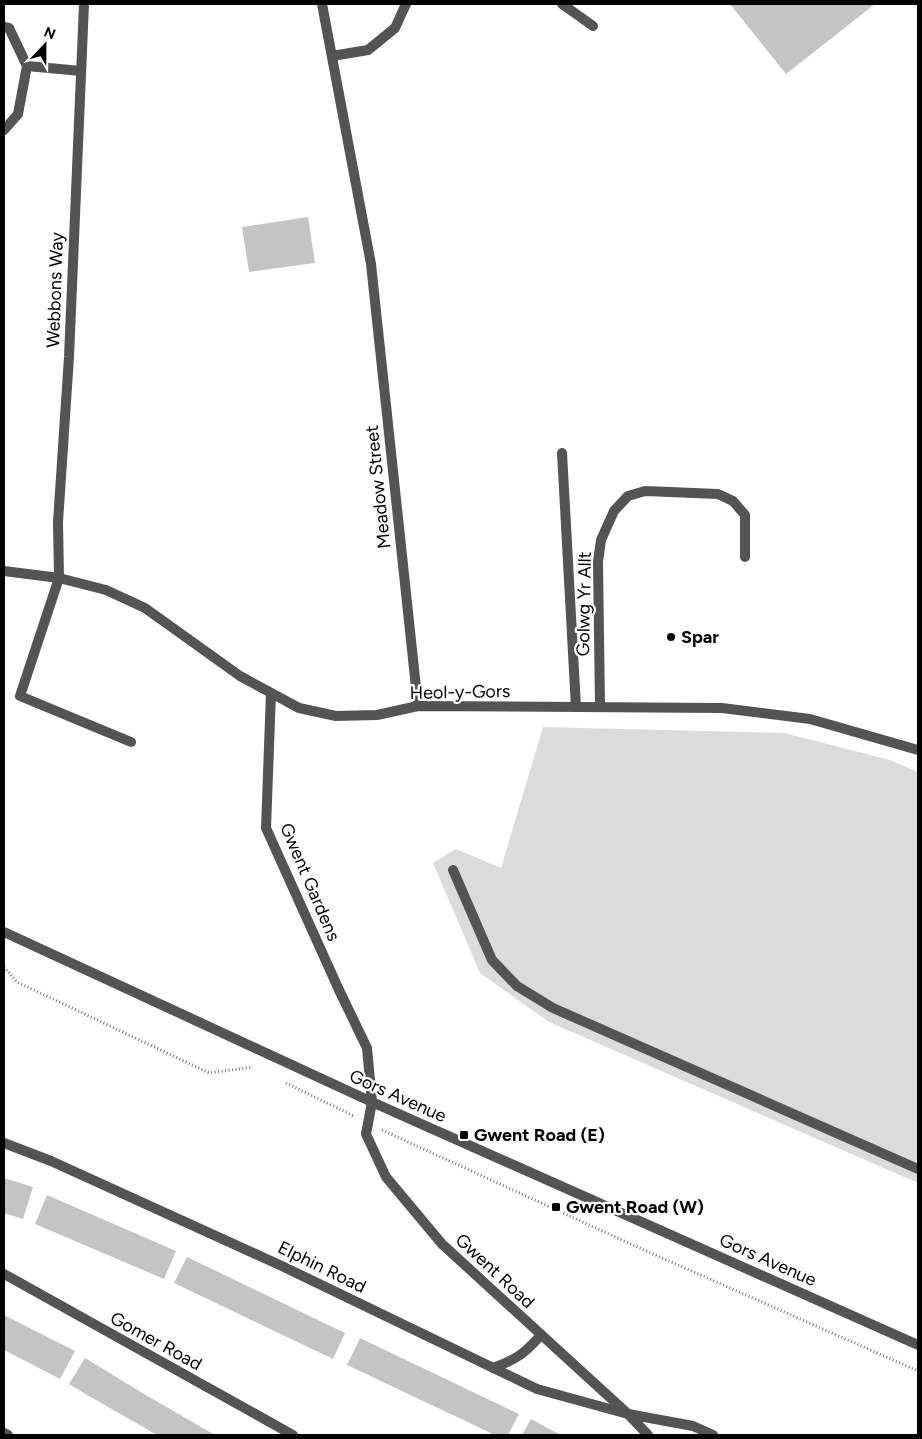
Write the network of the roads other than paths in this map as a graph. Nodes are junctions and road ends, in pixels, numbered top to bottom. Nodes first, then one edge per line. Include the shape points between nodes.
1 (84, 4) edge
2 (322, 4) edge
3 (406, 4) edge
4 (562, 4) edge
5 (592, 26) dead end
6 (4, 27) edge
7 (332, 56) junction
8 (27, 66) junction
9 (81, 71) junction
10 (4, 130) edge
11 (562, 453) dead end
12 (745, 557) dead end
13 (4, 571) edge
14 (59, 578) junction
15 (271, 694) junction
16 (418, 706) junction
17 (576, 707) junction
18 (600, 707) junction
19 (131, 742) dead end
20 (918, 750) edge
21 (453, 870) dead end
22 (4, 932) edge
23 (372, 1102) junction
24 (4, 1144) edge
25 (918, 1169) edge
26 (4, 1274) edge
27 (541, 1335) junction
28 (918, 1345) edge
29 (493, 1368) junction
30 (628, 1414) junction
31 (4, 1433) edge
32 (8, 1435) edge
33 (293, 1435) edge
34 (648, 1435) edge
35 (713, 1435) edge

1 - 9 street, Webbons Way
2 - 7 street, Meadow Street
3 - 7 street via 395,28 368,50
4 - 5 street
6 - 8 street via 9,28
7 - 16 street, Meadow Street via 371,264
8 - 9 street
8 - 10 street via 18,114
9 - 14 street, Webbons Way via 69,357 58,522
11 - 17 street
12 - 18 street, Golwg Yr Allt via 745,516 732,501 718,494 645,491 628,496 614,511 601,540 598,562
13 - 14 street, Heol-y-Gors
14 - 15 street, Heol-y-Gors via 106,590 145,608 240,676
14 - 19 street, Webbons Way via 20,696
15 - 16 street, Heol-y-Gors via 299,708 336,716 378,715
15 - 23 street, Gwent Gardens via 266,828 367,1048
16 - 17 street, Heol-y-Gors
17 - 18 street, Heol-y-Gors
18 - 20 street, Heol-y-Gors via 722,708 810,718
21 - 25 street via 492,960 517,986 553,1008
22 - 23 street, Gors Avenue
23 - 27 street, Gwent Road via 366,1134 386,1177 442,1244
23 - 28 street, Gors Avenue
24 - 29 street, Elphin Road via 284,1266
26 - 33 street, Gomer Road
27 - 29 street via 512,1361
27 - 30 street, Gwent Road
29 - 30 street, Elphin Road via 538,1389
30 - 34 street, Gwent Road
30 - 35 street, Elphin Road via 693,1426
31 - 32 street

